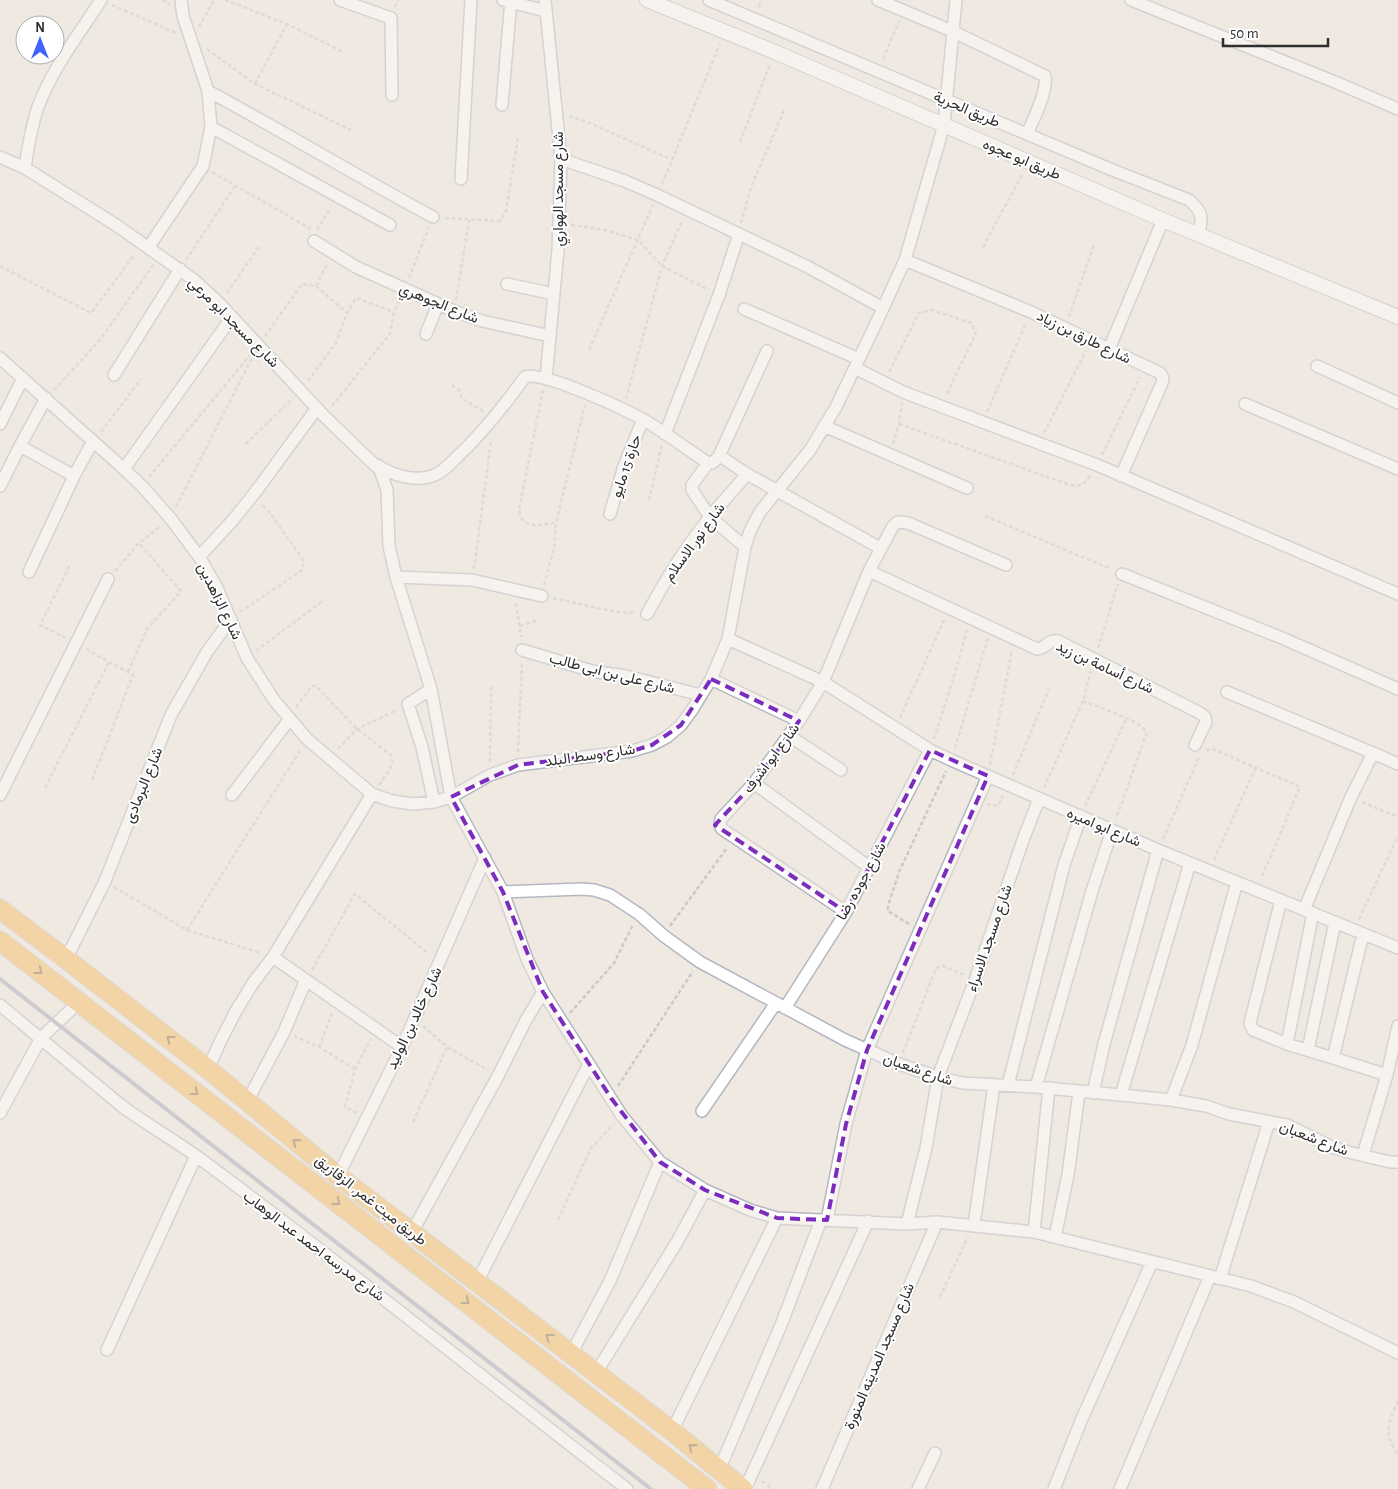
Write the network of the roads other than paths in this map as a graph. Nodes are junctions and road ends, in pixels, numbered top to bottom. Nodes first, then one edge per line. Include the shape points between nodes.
1 (101, 0) edge
2 (181, 0) edge
3 (340, 0) edge
4 (471, 0) edge
5 (647, 0) edge
6 (709, 0) edge
7 (878, 0) edge
8 (956, 0) edge
9 (1132, 0) edge
10 (508, 1) edge
11 (545, 6) edge
12 (952, 31) junction
13 (208, 92) junction
14 (392, 95) dead end
15 (947, 99) junction
16 (502, 105) dead end
17 (1398, 109) edge
18 (944, 125) junction
19 (211, 128) junction
20 (1027, 134) junction
21 (0, 156) edge
22 (561, 159) junction
23 (25, 168) junction
24 (461, 180) dead end
25 (432, 217) road end
26 (1163, 220) junction
27 (390, 225) dead end
28 (739, 234) junction
29 (1198, 235) junction
30 (315, 237) road end
31 (146, 246) junction
32 (905, 260) junction
33 (180, 269) junction
34 (507, 284) dead end
35 (554, 294) junction
36 (438, 304) junction
37 (883, 308) junction
38 (744, 309) dead end
39 (232, 317) junction
40 (1398, 317) edge
41 (426, 334) dead end
42 (550, 336) junction
43 (1109, 350) junction
44 (767, 351) dead end
45 (0, 358) edge
46 (857, 363) junction
47 (1317, 366) dead end
48 (114, 375) dead end
49 (23, 378) junction
50 (546, 379) junction
51 (46, 398) junction
52 (1398, 403) edge
53 (1245, 404) dead end
54 (320, 412) junction
55 (643, 419) junction
56 (0, 424) edge
57 (824, 426) junction
58 (665, 434) junction
59 (94, 441) junction
60 (20, 446) junction
61 (719, 456) junction
62 (373, 462) junction
63 (708, 464) junction
64 (124, 469) junction
65 (1398, 469) edge
66 (747, 474) junction
67 (74, 476) junction
68 (1121, 476) junction
69 (0, 486) edge
70 (967, 488) dead end
71 (778, 491) junction
72 (610, 514) dead end
73 (710, 517) junction
74 (745, 547) junction
75 (880, 548) junction
76 (199, 557) junction
77 (1006, 565) dead end
78 (869, 571) junction
79 (29, 572) dead end
80 (1122, 574) road end
81 (396, 577) junction
82 (108, 579) road end
83 (1398, 594) edge
84 (542, 596) road end
85 (647, 614) road end
86 (231, 619) junction
87 (728, 640) junction
88 (522, 650) road end
89 (711, 679) junction
90 (823, 682) junction
91 (431, 689) junction
92 (1398, 689) edge
93 (1227, 692) dead end
94 (701, 695) junction
95 (289, 720) junction
96 (798, 722) junction
97 (788, 735) junction
98 (1196, 745) dead end
99 (930, 750) junction
100 (1373, 753) junction
101 (1398, 764) edge
102 (841, 770) dead end
103 (988, 776) junction
104 (754, 783) junction
105 (372, 794) junction
106 (0, 795) edge
107 (232, 795) dead end
108 (452, 797) junction
109 (1039, 798) junction
110 (434, 802) junction
111 (1081, 816) junction
112 (1112, 830) junction
113 (1158, 850) junction
114 (485, 858) junction
115 (1190, 863) junction
116 (870, 867) junction
117 (1237, 882) junction
118 (503, 892) junction
119 (1281, 900) junction
120 (0, 910) edge
121 (1308, 911) junction
122 (846, 912) junction
123 (1336, 922) junction
124 (1359, 932) junction
125 (0, 941) edge
126 (1398, 948) edge
127 (273, 957) junction
128 (66, 958) junction
129 (306, 980) junction
130 (543, 992) junction
131 (79, 1002) junction
132 (0, 1005) edge
133 (780, 1006) junction
134 (1398, 1026) edge
135 (41, 1038) junction
136 (1287, 1044) junction
137 (402, 1047) junction
138 (867, 1050) junction
139 (1308, 1050) junction
140 (1333, 1058) junction
141 (590, 1064) junction
142 (208, 1069) junction
143 (1387, 1075) junction
144 (938, 1077) junction
145 (994, 1085) junction
146 (1008, 1085) junction
147 (1036, 1087) junction
148 (1049, 1088) junction
149 (5, 1091) edge
150 (1079, 1092) junction
151 (1093, 1093) junction
152 (1121, 1095) junction
153 (1171, 1100) junction
154 (247, 1102) junction
155 (702, 1111) dead end
156 (0, 1113) edge
157 (1269, 1122) junction
158 (1363, 1155) junction
159 (196, 1156) junction
160 (660, 1162) junction
161 (1398, 1162) edge
162 (338, 1176) junction
163 (705, 1190) junction
164 (778, 1218) junction
165 (824, 1220) junction
166 (868, 1221) junction
167 (937, 1222) junction
168 (907, 1224) junction
169 (974, 1225) junction
170 (412, 1232) junction
171 (1034, 1232) junction
172 (1055, 1237) junction
173 (1152, 1262) junction
174 (1215, 1278) junction
175 (477, 1282) junction
176 (107, 1350) dead end
177 (1398, 1353) edge
178 (571, 1354) junction
179 (596, 1373) junction
180 (672, 1431) junction
181 (935, 1453) dead end
182 (719, 1470) junction
183 (627, 1489) edge
184 (707, 1489) edge
185 (744, 1489) edge
186 (822, 1489) edge
187 (918, 1489) edge
188 (1054, 1489) edge
189 (1120, 1489) edge

1 - 23 street via 59,64 38,107
2 - 13 street
3 - 14 street via 391,18
4 - 24 street
5 - 18 street, طريق ابو عجوه
6 - 15 street, طريق الحرية
7 - 12 street
8 - 12 street, شارع وسط البلد
9 - 17 street
10 - 11 street
10 - 16 street
11 - 22 street, شارع مسجد الهواري
12 - 15 street, شارع وسط البلد
12 - 20 street via 1045,76
13 - 19 street
13 - 25 street
15 - 18 street, شارع وسط البلد
15 - 20 street, طريق الحرية
18 - 26 street, طريق ابو عجوه
18 - 32 street, شارع وسط البلد
19 - 27 street
19 - 31 street via 203,166
20 - 29 street, طريق الحرية via 1189,200 1200,213 1202,222
21 - 23 street, شارع مسجد ابو مرعي
22 - 28 street via 625,181
22 - 35 street, شارع مسجد الهواري
23 - 31 street, شارع مسجد ابو مرعي
26 - 29 street, طريق ابو عجوه
26 - 43 street
28 - 37 street
28 - 58 street
29 - 40 street, طريق ابو عجوه
30 - 36 street, شارع الجوهري via 332,254
31 - 33 street, شارع مسجد ابو مرعي
32 - 37 street, شارع وسط البلد
32 - 43 street, شارع طارق بن زياد via 1031,312
33 - 39 street, شارع مسجد ابو مرعي
33 - 48 street
34 - 35 street
35 - 42 street, شارع مسجد الهواري
36 - 41 street
36 - 42 street, شارع الجوهري via 482,321
37 - 46 street, شارع وسط البلد
38 - 46 street
39 - 54 street, شارع مسجد ابو مرعي
39 - 64 street
42 - 50 street, شارع مسجد الهواري
43 - 68 street, شارع طارق بن زياد via 1160,373 1163,378
44 - 61 street
45 - 49 street, شارع الزاهدين
46 - 57 street, شارع وسط البلد
46 - 68 street via 903,392
47 - 52 street
49 - 51 street, شارع الزاهدين
49 - 56 street
50 - 55 street
50 - 62 street via 525,377 460,455 432,476 402,476
51 - 59 street, شارع الزاهدين
51 - 60 street
53 - 65 street
54 - 62 street, شارع مسجد ابو مرعي
54 - 76 street
55 - 58 street
55 - 72 street, حارة 15 مايو via 624,466
57 - 70 street
57 - 71 street, شارع وسط البلد
58 - 63 street
59 - 64 street, شارع الزاهدين
59 - 67 street
60 - 67 street
60 - 69 street
61 - 63 street
61 - 66 street
62 - 81 street, شارع مسجد ابو مرعي via 387,490 389,546
63 - 73 street via 692,488
64 - 76 street, شارع الزاهدين via 171,518
66 - 71 street
66 - 73 street, شارع نور الاسلام
67 - 79 street
68 - 83 street
71 - 74 street, شارع وسط البلد via 760,512
71 - 75 street
73 - 74 street
73 - 85 street, شارع نور الاسلام via 676,564
74 - 87 street, شارع وسط البلد
75 - 77 street, شارع ابو اشرف via 892,526 898,522 908,523
75 - 78 street, شارع ابو اشرف
76 - 86 street, شارع الزاهدين
78 - 90 street, شارع ابو اشرف
78 - 98 street, شارع أسامة بن زيد via 1040,649 1058,641 1203,714 1206,722
80 - 92 street
81 - 84 street via 472,580
81 - 91 street
82 - 106 street
86 - 95 street, شارع الزاهدين via 259,679
86 - 128 street, شارع البرمادى via 207,652 171,715 104,881
87 - 89 street, شارع وسط البلد
87 - 90 street, شارع ابو اميره
88 - 94 street, شارع على بن ابى طالب via 592,671
89 - 94 street, شارع وسط البلد
89 - 96 street
90 - 96 street, شارع ابو اشرف
90 - 99 street, شارع ابو اميره
91 - 108 street
91 - 110 street via 408,704 422,747
93 - 100 street
94 - 108 street, شارع وسط البلد via 681,725 652,745 607,755 518,765 490,775
95 - 105 street, شارع الزاهدين via 328,759
95 - 107 street
96 - 97 street, شارع ابو اشرف
97 - 102 street
97 - 104 street, شارع ابو اشرف
99 - 103 street, شارع ابو اميره
99 - 116 street, شارع جوده رضا
100 - 101 street
100 - 121 street via 1351,797
103 - 109 street, شارع ابو اميره
103 - 138 street
104 - 116 street
104 - 122 street, شارع ابو اشرف via 721,819 722,829
105 - 110 street, شارع الزاهدين via 413,804
105 - 127 street
108 - 110 street, شارع الزاهدين
108 - 114 street
109 - 111 street, شارع ابو اميره
109 - 144 street, شارع مسجد الاسراء
111 - 112 street, شارع ابو اميره
111 - 146 street via 1064,865
112 - 113 street, شارع ابو اميره
112 - 147 street
113 - 115 street, شارع ابو اميره
113 - 151 street
114 - 118 street
114 - 137 street, شارع خالد بن الوليد
115 - 117 street, شارع ابو اميره
115 - 152 street
116 - 122 street, شارع جوده رضا
117 - 119 street, شارع ابو اميره
117 - 153 street via 1192,1045
118 - 130 street
118 - 133 street, شارع شعبان via 582,889 610,895 700,962
119 - 121 street, شارع ابو اميره
119 - 136 street via 1250,1023 1253,1030
120 - 128 highway, طريق ميت غمر, الزقازيق
121 - 123 street, شارع ابو اميره
121 - 136 street
122 - 133 street, شارع جوده رضا
123 - 124 street, شارع ابو اميره
123 - 139 street
124 - 126 street, شارع ابو اميره
124 - 140 street
125 -> 131 highway, طريق ميت غمر, الزقازيق
127 - 129 street
127 - 142 street via 236,1011
142 -> 128 highway, طريق ميت غمر, الزقازيق
129 - 137 street
129 - 154 street via 284,1032
130 - 141 street
130 - 170 street
131 - 135 street
131 -> 184 highway, طريق ميت غمر, الزقازيق
132 - 135 street, شارع مدرسه احمد عبد الوهاب
133 - 138 street, شارع شعبان
133 - 155 street, شارع جوده رضا
134 - 143 street
135 - 149 street
135 - 159 street, شارع مدرسه احمد عبد الوهاب via 123,1107
136 - 139 street
137 - 162 street, شارع خالد بن الوليد
138 - 144 street, شارع شعبان
138 - 165 street
139 - 140 street
140 - 143 street
141 - 160 street via 622,1116
141 - 175 street
142 - 154 highway, طريق ميت غمر, الزقازيق
143 - 158 street
144 - 145 street, شارع شعبان via 962,1083
144 - 168 street, شارع مسجد الاسراء via 926,1148
145 - 146 street, شارع شعبان
145 - 169 street
146 - 147 street, شارع شعبان
147 - 148 street, شارع شعبان
148 - 150 street, شارع شعبان
148 - 171 street
149 - 156 street
150 - 151 street, شارع شعبان
150 - 172 street via 1068,1175
151 - 152 street, شارع شعبان
152 - 153 street, شارع شعبان
153 - 157 street, شارع شعبان
162 -> 154 highway, طريق ميت غمر, الزقازيق
157 - 158 street, شارع شعبان via 1287,1126 1332,1147
157 - 174 street
158 - 161 street, شارع شعبان
159 - 176 street
159 - 183 street, شارع مدرسه احمد عبد الوهاب
160 - 163 street
160 - 178 street via 610,1281
162 - 170 highway, طريق ميت غمر, الزقازيق
163 - 164 street via 750,1210
163 - 179 street via 677,1242
164 - 165 street
164 - 180 street
165 - 166 street
165 - 182 street
166 - 168 street
166 - 185 street
167 - 168 street
167 - 169 street
167 - 186 street, شارع مسجد المدينه المنورة
169 - 171 street
170 - 175 highway, طريق ميت غمر, الزقازيق
171 - 172 street
172 - 173 street
173 - 174 street
173 - 188 street
174 - 177 street via 1251,1286 1294,1302
174 - 189 street
178 -> 175 highway, طريق ميت غمر, الزقازيق
178 - 179 highway, طريق ميت غمر, الزقازيق
179 - 180 highway, طريق ميت غمر, الزقازيق
182 -> 180 highway, طريق ميت غمر, الزقازيق
181 - 187 street
182 - 185 highway, طريق ميت غمر, الزقازيق

